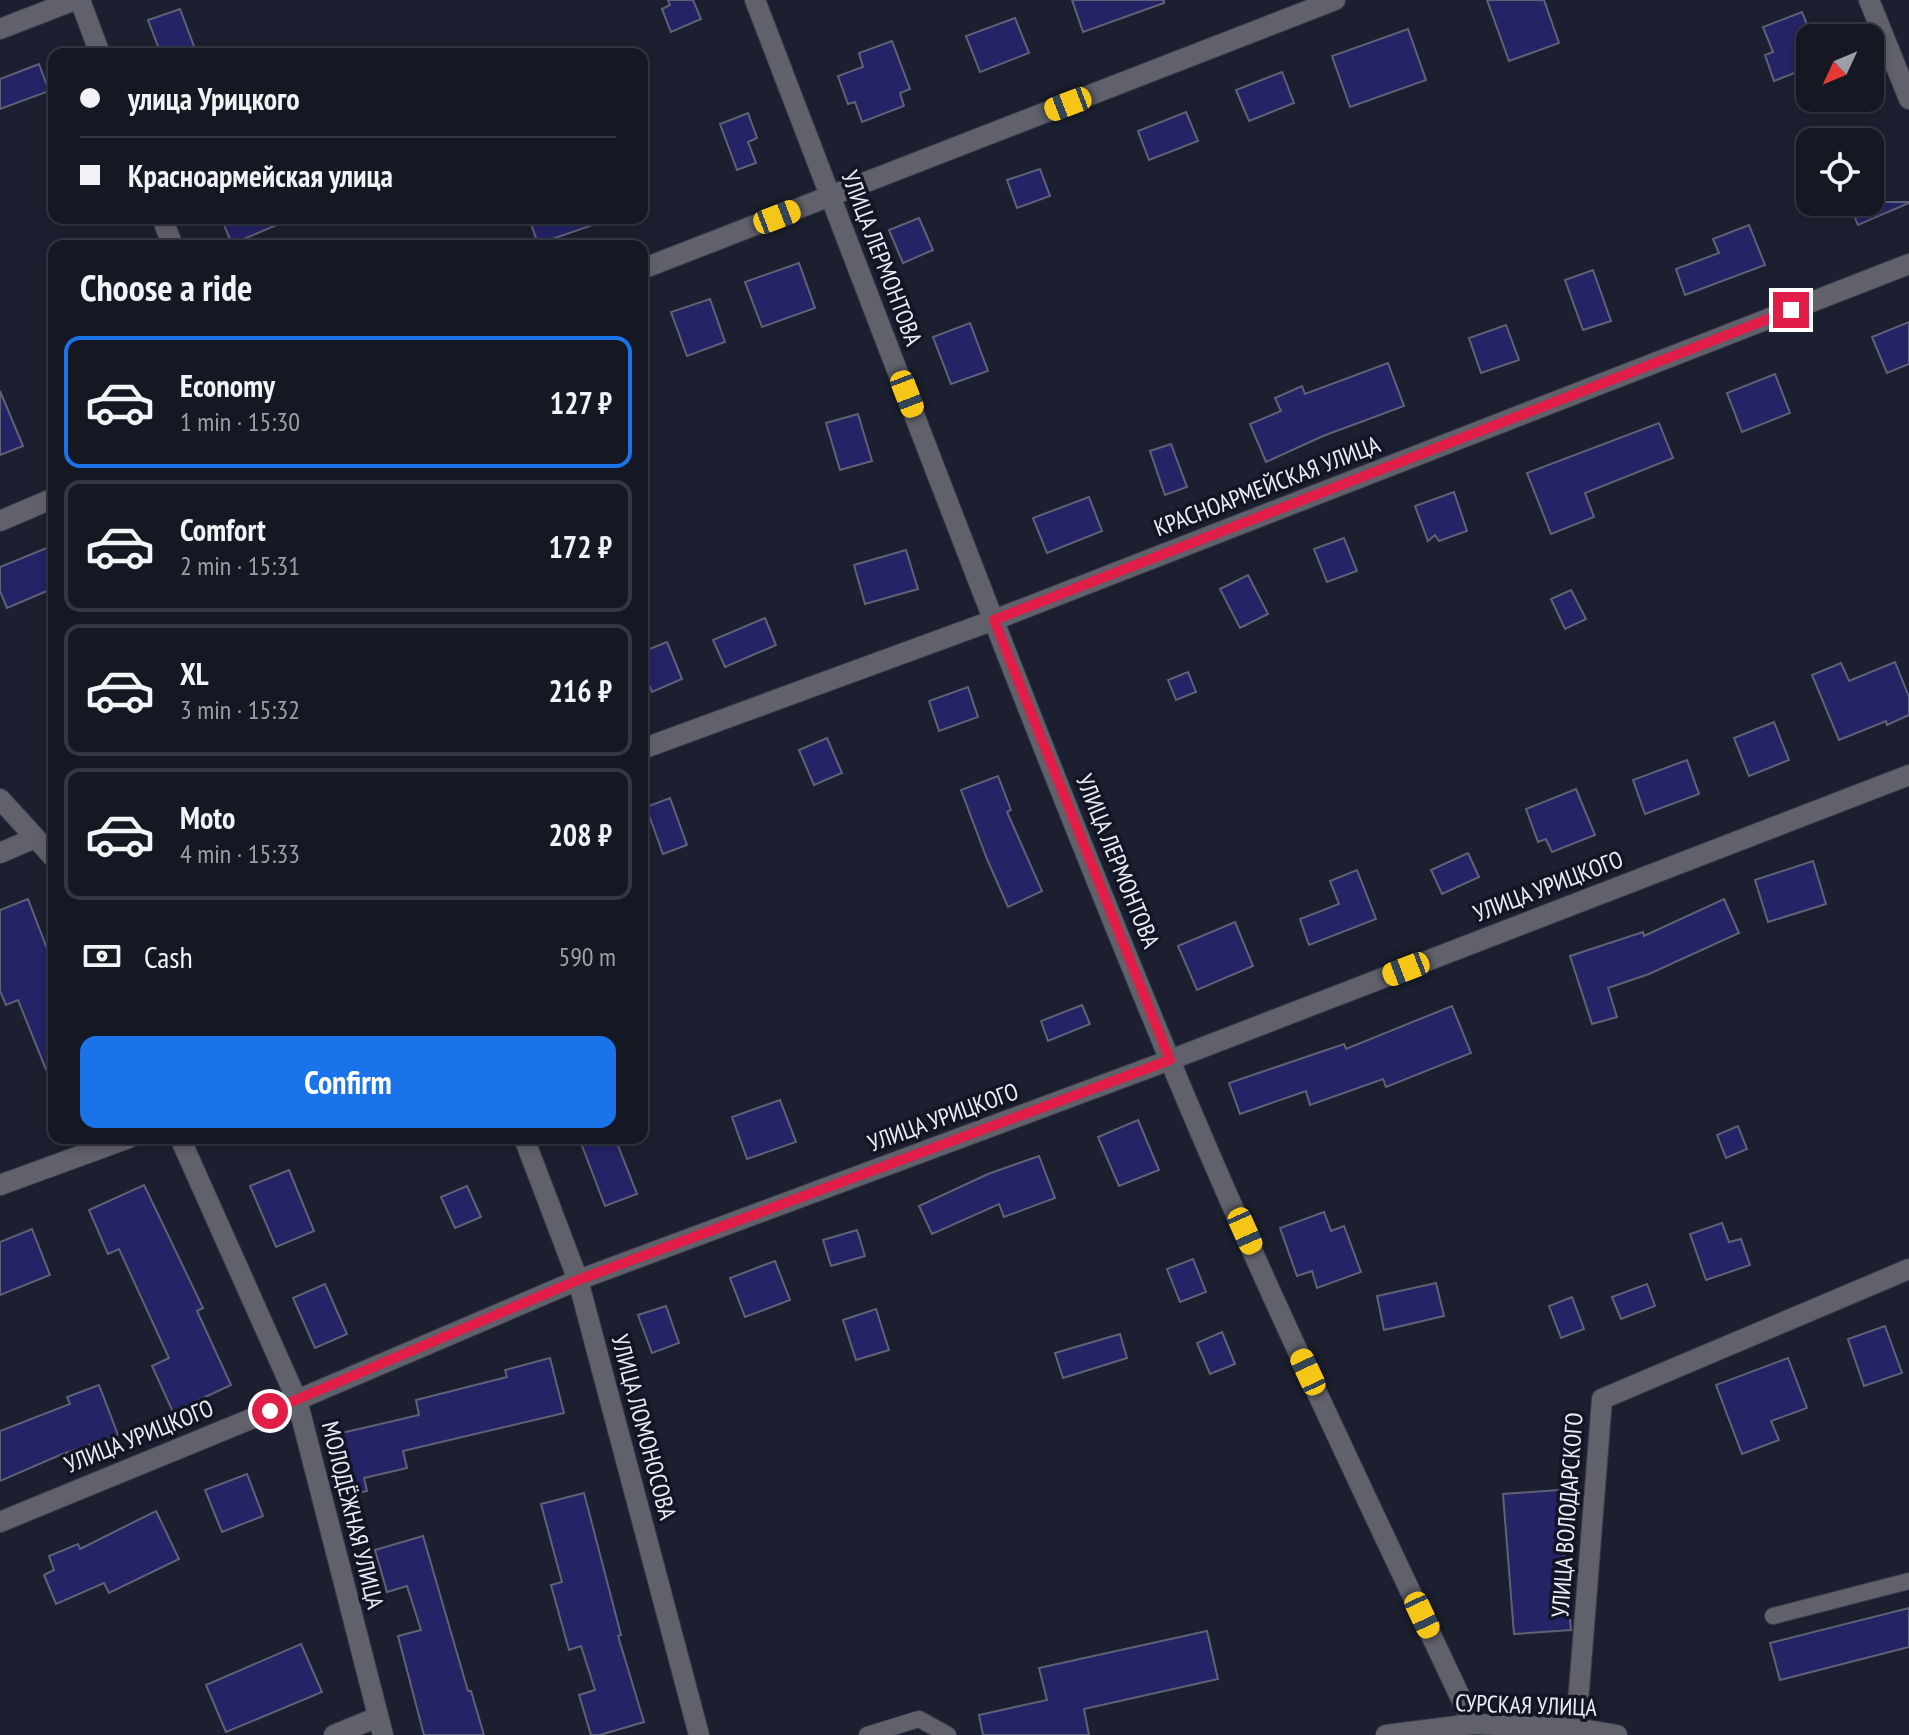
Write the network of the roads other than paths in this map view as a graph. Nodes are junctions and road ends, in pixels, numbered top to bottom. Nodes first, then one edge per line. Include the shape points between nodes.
1 (78, 0) edge
2 (755, 0) edge
3 (1335, 0) edge
4 (1869, 0) edge
5 (0, 29) edge
6 (98, 48) edge
7 (1909, 99) edge
8 (831, 197) junction
9 (1909, 264) edge
10 (648, 267) edge
11 (48, 501) edge
12 (0, 521) edge
13 (994, 620) junction
14 (648, 747) edge
15 (1909, 775) edge
16 (0, 799) edge
17 (35, 838) junction
18 (48, 852) edge
19 (0, 853) edge
20 (1170, 1060) junction
21 (113, 1144) edge
22 (183, 1144) edge
23 (526, 1144) edge
24 (0, 1185) edge
25 (1909, 1269) edge
26 (578, 1280) junction
27 (297, 1400) junction
28 (0, 1522) edge
29 (1909, 1581) edge
30 (1773, 1616) dead end
31 (1473, 1724) junction
32 (380, 1726) edge
33 (1576, 1731) edge
34 (334, 1735) edge
35 (699, 1735) edge
36 (867, 1735) edge
37 (948, 1735) edge
38 (1386, 1735) edge
39 (1617, 1735) edge

1 - 5 street
1 - 6 street
2 - 8 street, УЛИЦА ЛЕРМОНТОВА
3 - 8 street
4 - 7 street
8 - 10 street
8 - 13 street, УЛИЦА ЛЕРМОНТОВА
9 - 13 street, КРАСНОАРМЕЙСКАЯ УЛИЦА
11 - 12 street
13 - 14 street, КРАСНОАРМЕЙСКАЯ УЛИЦА
13 - 20 street, УЛИЦА ЛЕРМОНТОВА
15 - 20 street, УЛИЦА УРИЦКОГО
16 - 17 street
17 - 18 street
17 - 19 street
20 - 26 street, УЛИЦА УРИЦКОГО
20 - 31 street, УЛИЦА ЛЕРМОНТОВА via 1295,1345
21 - 24 street
22 - 27 street, МОЛОДЁЖНАЯ УЛИЦА
23 - 26 street, УЛИЦА ЛОМОНОСОВА
25 - 33 street, УЛИЦА ВОЛОДАРСКОГО via 1602,1399
26 - 27 street, УЛИЦА УРИЦКОГО
26 - 35 street, УЛИЦА ЛОМОНОСОВА
27 - 28 street, УЛИЦА УРИЦКОГО
27 - 32 street, МОЛОДЁЖНАЯ УЛИЦА
29 - 30 lane
31 - 33 street, СУРСКАЯ УЛИЦА
31 - 38 street, СУРСКАЯ УЛИЦА
32 - 34 street
33 - 39 street, СУРСКАЯ УЛИЦА
36 - 37 lane via 919,1719

